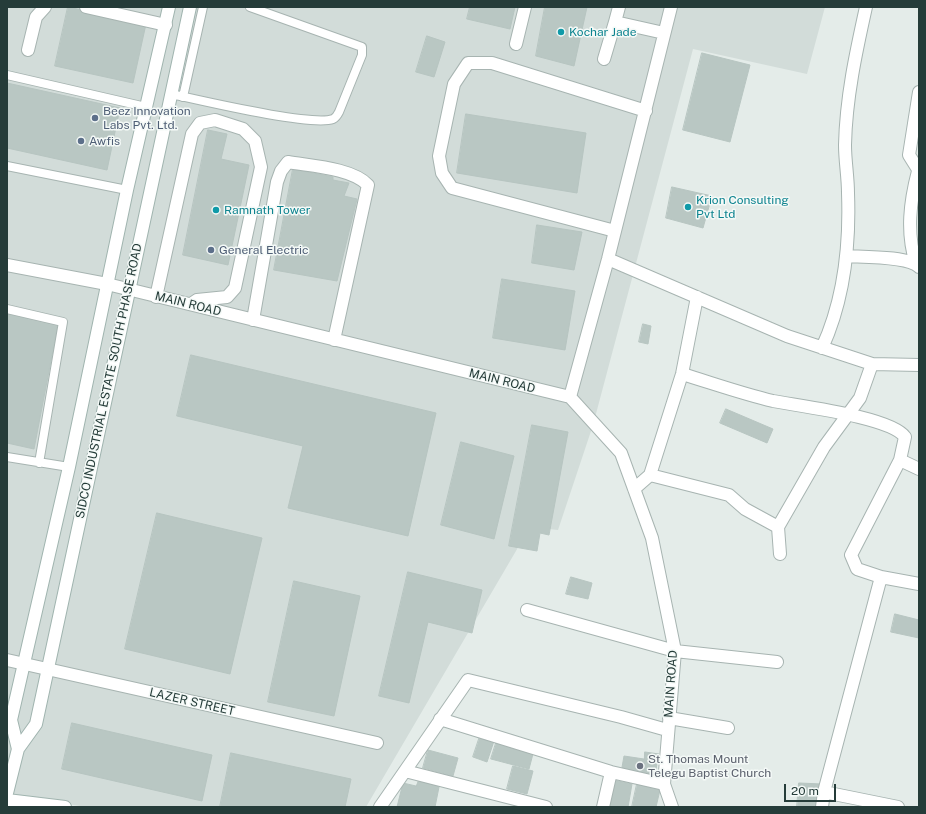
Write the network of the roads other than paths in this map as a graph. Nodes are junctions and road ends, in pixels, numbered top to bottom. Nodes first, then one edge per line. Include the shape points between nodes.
1 (45, 7) edge
2 (86, 7) edge
3 (170, 7) edge
4 (190, 7) edge
5 (203, 7) edge
6 (250, 7) edge
7 (525, 7) edge
8 (619, 7) edge
9 (671, 7) edge
10 (866, 7) edge
11 (615, 22) junction
12 (166, 25) junction
13 (664, 33) junction
14 (516, 44) dead end
15 (28, 50) dead end
16 (604, 59) dead end
17 (7, 75) edge
18 (919, 92) edge
19 (171, 94) junction
20 (183, 97) junction
21 (146, 107) junction
22 (646, 111) junction
23 (7, 166) edge
24 (918, 171) edge
25 (127, 190) junction
26 (615, 231) junction
27 (846, 256) junction
28 (608, 260) junction
29 (7, 265) edge
30 (917, 266) edge
31 (107, 284) junction
32 (129, 290) junction
33 (156, 297) junction
34 (697, 297) junction
35 (189, 304) junction
36 (7, 309) edge
37 (253, 320) junction
38 (334, 340) junction
39 (822, 348) junction
40 (872, 364) junction
41 (919, 365) edge
42 (682, 374) junction
43 (570, 398) junction
44 (849, 415) junction
45 (7, 457) edge
46 (900, 460) junction
47 (39, 463) junction
48 (69, 467) junction
49 (919, 469) edge
50 (650, 475) junction
51 (634, 489) junction
52 (778, 527) junction
53 (780, 554) dead end
54 (881, 578) junction
55 (919, 584) edge
56 (527, 610) dead end
57 (675, 651) junction
58 (7, 660) edge
59 (777, 662) dead end
60 (23, 664) junction
61 (48, 669) junction
62 (440, 719) junction
63 (668, 724) junction
64 (728, 728) dead end
65 (377, 743) dead end
66 (18, 749) junction
67 (404, 771) junction
68 (611, 772) junction
69 (664, 784) junction
70 (7, 792) edge
71 (824, 792) junction
72 (7, 800) edge
73 (65, 807) edge
74 (380, 807) edge
75 (546, 807) edge
76 (603, 807) edge
77 (672, 807) edge
78 (822, 807) edge
79 (898, 807) edge

1 - 15 street via 36,17
2 - 12 street
3 - 12 street, SIDCO INDUSTRIAL ESTATE SOUTH PHASE ROAD
4 - 19 street, SIDCO INDUSTRIAL ESTATE SOUTH PHASE ROAD
5 - 20 lane
6 - 20 lane via 362,47 362,55 339,112 334,118 320,120 291,118
7 - 14 street
8 - 11 street
9 - 13 street
10 - 27 street via 855,54 848,105 845,146 848,193
11 - 13 street
11 - 16 street
12 - 21 street, SIDCO INDUSTRIAL ESTATE SOUTH PHASE ROAD
13 - 22 street
17 - 21 lane
18 - 24 street via 909,154
19 - 20 lane
19 - 32 street, SIDCO INDUSTRIAL ESTATE SOUTH PHASE ROAD
21 - 25 street, SIDCO INDUSTRIAL ESTATE SOUTH PHASE ROAD
22 - 26 street
22 - 26 street via 492,63 468,64 454,84 439,156 442,173 452,188
23 - 25 lane
24 - 30 street via 910,217 911,249
25 - 31 street, SIDCO INDUSTRIAL ESTATE SOUTH PHASE ROAD
26 - 28 street
27 - 30 street via 885,258
27 - 39 street via 833,323
28 - 34 street
28 - 43 street
29 - 31 street, MAIN ROAD
31 - 32 street, MAIN ROAD
31 - 48 street, SIDCO INDUSTRIAL ESTATE SOUTH PHASE ROAD
32 - 33 street, MAIN ROAD
32 - 61 street, SIDCO INDUSTRIAL ESTATE SOUTH PHASE ROAD
33 - 35 street, MAIN ROAD
33 - 35 street via 192,134 200,124 215,120 243,129 255,141 261,167 235,288 227,296 197,300
34 - 39 street via 787,336
34 - 42 street
35 - 37 street, MAIN ROAD
36 - 47 lane via 63,322
37 - 38 street, MAIN ROAD
37 - 38 street via 281,171 288,162 353,174 368,185
38 - 43 street, MAIN ROAD
39 - 40 street
40 - 41 street
40 - 44 street via 860,398
42 - 44 street via 774,401
42 - 50 street
43 - 51 street, MAIN ROAD via 621,453
44 - 46 street via 886,425 902,433 905,439
44 - 52 street via 824,447
45 - 47 lane
46 - 49 street
46 - 54 street via 851,555 857,569
47 - 48 lane
48 - 60 street, SIDCO INDUSTRIAL ESTATE SOUTH PHASE ROAD
50 - 51 street
50 - 52 street via 729,495 745,509
51 - 57 street, MAIN ROAD via 652,538
52 - 53 street
54 - 55 street
54 - 71 street
56 - 57 street
57 - 59 street
57 - 63 street, MAIN ROAD
58 - 60 street, LAZER STREET
60 - 61 street, LAZER STREET
60 - 66 street, SIDCO INDUSTRIAL ESTATE SOUTH PHASE ROAD via 11,720
61 - 65 street, LAZER STREET
61 - 66 street, SIDCO INDUSTRIAL ESTATE SOUTH PHASE ROAD via 36,724
62 - 63 street via 468,680 621,717
62 - 67 street
62 - 68 street
63 - 64 street
63 - 69 street, MAIN ROAD
66 - 70 street, SIDCO INDUSTRIAL ESTATE SOUTH PHASE ROAD
67 - 74 street
67 - 75 street
68 - 69 street
68 - 76 street
69 - 77 street, MAIN ROAD
71 - 78 street
71 - 79 street
72 - 73 street

